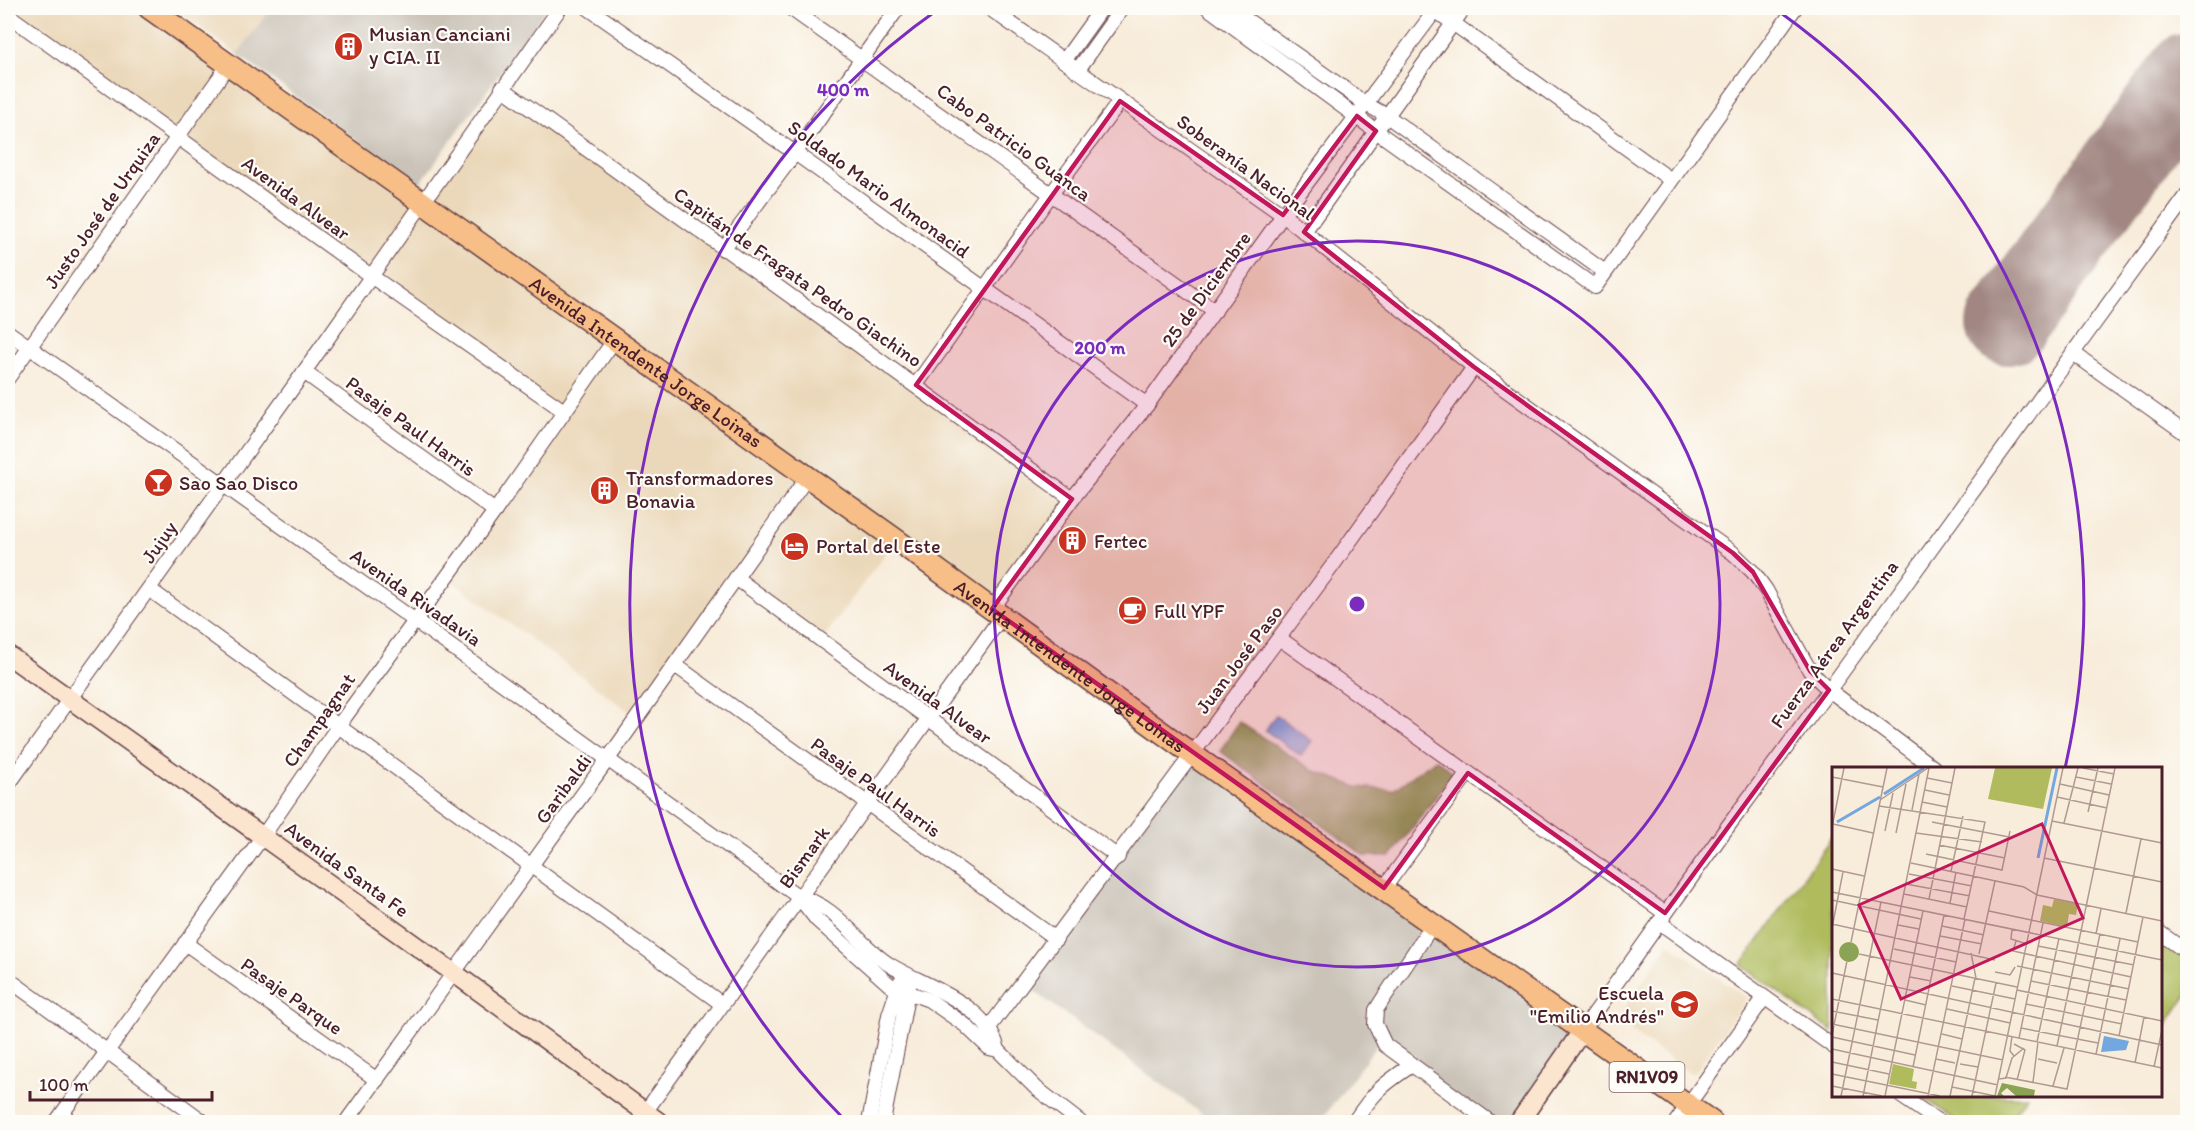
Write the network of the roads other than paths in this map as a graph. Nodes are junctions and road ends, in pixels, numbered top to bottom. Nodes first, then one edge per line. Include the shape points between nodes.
1 (149, 8) edge
2 (560, 8) edge
3 (588, 8) edge
4 (790, 8) edge
5 (898, 8) edge
6 (989, 8) edge
7 (1102, 8) edge
8 (1122, 8) edge
9 (1208, 8) edge
10 (1230, 8) edge
11 (1435, 8) edge
12 (1464, 8) edge
13 (1795, 8) edge
14 (8, 15) edge
15 (1452, 24) junction
16 (863, 58) junction
17 (1064, 61) junction
18 (229, 64) junction
19 (1077, 71) junction
20 (502, 88) junction
21 (1120, 101) junction
22 (1366, 104) junction
23 (1357, 116) junction
24 (1387, 116) junction
25 (1376, 131) junction
26 (178, 137) junction
27 (795, 153) junction
28 (1671, 180) junction
29 (1052, 193) junction
30 (2187, 194) edge
31 (424, 202) junction
32 (1283, 215) junction
33 (1304, 232) junction
34 (723, 249) junction
35 (1605, 272) junction
36 (371, 276) junction
37 (984, 288) junction
38 (1215, 311) junction
39 (8, 332) edge
40 (615, 339) junction
41 (29, 348) junction
42 (2073, 353) junction
43 (1474, 367) junction
44 (304, 372) junction
45 (8, 378) edge
46 (916, 385) junction
47 (1147, 405) junction
48 (564, 411) junction
49 (2187, 435) edge
50 (808, 476) junction
51 (223, 484) junction
52 (1072, 499) junction
53 (495, 511) junction
54 (736, 578) junction
55 (149, 589) junction
56 (997, 612) junction
57 (414, 620) junction
58 (1279, 638) junction
59 (8, 655) edge
60 (675, 665) junction
61 (1829, 690) junction
62 (69, 699) junction
63 (927, 719) junction
64 (339, 725) junction
65 (1192, 755) junction
66 (608, 759) junction
67 (1933, 767) edge
68 (1468, 773) junction
69 (8, 785) edge
70 (866, 804) junction
71 (263, 836) junction
72 (1118, 857) junction
73 (532, 865) junction
74 (1383, 888) junction
75 (799, 897) junction
76 (1662, 917) junction
77 (1433, 924) junction
78 (2162, 934) edge
79 (1056, 939) junction
80 (185, 944) junction
81 (2187, 953) edge
82 (454, 973) junction
83 (907, 974) junction
84 (8, 979) edge
85 (902, 991) junction
86 (1764, 998) junction
87 (722, 1004) junction
88 (988, 1029) junction
89 (1582, 1031) junction
90 (1832, 1046) edge
91 (998, 1050) junction
92 (107, 1051) junction
93 (1412, 1065) junction
94 (377, 1080) junction
95 (1904, 1097) edge
96 (1682, 1114) edge
97 (647, 1119) edge
98 (56, 1122) edge
99 (204, 1122) edge
100 (346, 1122) edge
101 (869, 1122) edge
102 (883, 1122) edge
103 (1080, 1122) edge
104 (1354, 1122) edge
105 (1490, 1122) edge
106 (1519, 1122) edge
107 (1712, 1122) edge
108 (1939, 1122) edge

1 - 18 main road, Avenida Intendente Jorge Loinas / RN1V09
2 - 20 street, Jujuy
3 - 27 street, Soldado Mario Almonacid
4 - 16 street, Cabo Patricio Guanca
5 - 16 street
6 - 17 street, Soberanía Nacional
7 - 17 street
8 - 19 street
9 - 23 street
10 - 22 street
11 - 15 street
11 - 22 street, 25 de Diciembre
12 - 15 street
13 - 28 street
14 - 26 street, Avenida Alvear
15 - 24 street
15 - 28 street
16 - 27 street
16 - 29 street, Cabo Patricio Guanca
17 - 19 street, Soberanía Nacional
18 - 26 street, Justo José de Urquiza
18 - 31 main road, Avenida Intendente Jorge Loinas / RN1V09
19 - 21 street, Soberanía Nacional
20 - 31 street, Jujuy
20 - 34 street, Capitán de Fragata Pedro Giachino
21 - 29 street
21 - 32 street, Soberanía Nacional
22 - 23 street, 25 de Diciembre
22 - 24 street
23 - 25 street
23 - 32 street, 25 de Diciembre
24 - 25 street
24 - 35 street
25 - 33 street
25 - 35 street via 1595,287
26 - 36 street, Avenida Alvear
26 - 41 street, Justo José de Urquiza
27 - 34 street
27 - 37 street, Soldado Mario Almonacid
28 - 35 street
29 - 37 street
29 - 38 street, Cabo Patricio Guanca
30 - 42 street, Fuerza Aérea Argentina
31 - 36 street, Jujuy
31 - 40 main road, Avenida Intendente Jorge Loinas / RN1V09
32 - 33 street, Soberanía Nacional
32 - 38 street, 25 de Diciembre
33 - 43 street, Soberanía Nacional
34 - 46 street, Capitán de Fragata Pedro Giachino
36 - 44 street, Jujuy
36 - 48 street, Avenida Alvear
37 - 46 street
37 - 47 street, Soldado Mario Almonacid
38 - 47 street, 25 de Diciembre
39 - 41 street, Avenida Rivadavia
40 - 48 street, Champagnat
40 - 50 main road, Avenida Intendente Jorge Loinas / RN1V09
41 - 45 street, Justo José de Urquiza
41 - 51 street, Avenida Rivadavia
42 - 49 street
42 - 61 street, Fuerza Aérea Argentina
43 - 58 street, Juan José Paso
43 - 61 street, Soberanía Nacional via 1733,553 1766,590 1810,671
44 - 51 street, Jujuy
44 - 53 street, Pasaje Paul Harris
46 - 52 street, Capitán de Fragata Pedro Giachino
47 - 52 street, 25 de Diciembre
48 - 53 street, Champagnat
50 - 54 street, Garibaldi
50 - 56 main road, Avenida Intendente Jorge Loinas / RN1V09
51 - 55 street, Jujuy
51 - 57 street, Avenida Rivadavia
52 - 56 street, 25 de Diciembre
53 - 57 street, Champagnat
54 - 60 street, Garibaldi
54 - 63 street, Avenida Alvear
55 - 62 street, Jujuy
55 - 64 street
56 - 63 street, Bismark
56 - 65 main road, Avenida Intendente Jorge Loinas / RN1V09
57 - 64 street, Champagnat
57 - 66 street, Avenida Rivadavia
58 - 65 street, Juan José Paso
58 - 68 street
59 - 62 street, Avenida Santa Fe
60 - 66 street, Garibaldi
60 - 70 street, Pasaje Paul Harris
61 - 67 street, Soberanía Nacional
61 - 76 street, Fuerza Aérea Argentina
62 - 69 street, Jujuy
62 - 71 street, Avenida Santa Fe
63 - 70 street, Bismark
63 - 72 street, Avenida Alvear
64 - 71 street, Champagnat
64 - 73 street
65 - 72 street, Juan José Paso
65 - 74 main road, Avenida Intendente Jorge Loinas / RN1V09
66 - 73 street, Garibaldi
66 - 75 street, Avenida Rivadavia
68 - 74 street
68 - 76 street
70 - 75 street, Bismark
70 - 79 street, Pasaje Paul Harris
71 - 80 street, Champagnat
71 - 82 street, Avenida Santa Fe
72 - 79 street, Juan José Paso
73 - 82 street, Garibaldi
73 - 87 street
74 - 77 main road, Avenida Intendente Jorge Loinas / RN1V09
75 - 83 street, Avenida Rivadavia via 816,900 889,964
75 - 85 street, Avenida Rivadavia via 817,920 891,986
75 - 87 street, Bismark
76 - 86 street
76 - 89 street, Fuerza Aérea Argentina
77 - 89 main road, Avenida Intendente Jorge Loinas / RN1V09
77 - 93 street via 1376,1010 1375,1024 1386,1045
78 - 81 street
79 - 88 street, Juan José Paso
80 - 92 street, Champagnat
80 - 94 street, Pasaje Parque
82 - 94 street, Garibaldi
82 - 97 street, Avenida Santa Fe
83 - 85 street
83 - 88 street, Avenida Rivadavia via 959,1000
84 - 92 street
85 - 91 street, Avenida Rivadavia via 929,1000 989,1048
85 - 101 street via 889,1015
85 - 102 street
86 - 90 street
86 - 96 street
87 - 97 street, Bismark
88 - 91 street, Avenida Rivadavia
89 - 96 main road, RN1V09
89 - 106 street, Fuerza Aérea Argentina
91 - 103 street, Avenida Rivadavia via 1036,1088
92 - 98 street, Champagnat
92 - 99 street
93 - 104 street via 1382,1085
93 - 105 street
94 - 100 street, Garibaldi
95 - 108 street
96 - 107 main road, RN1V09

